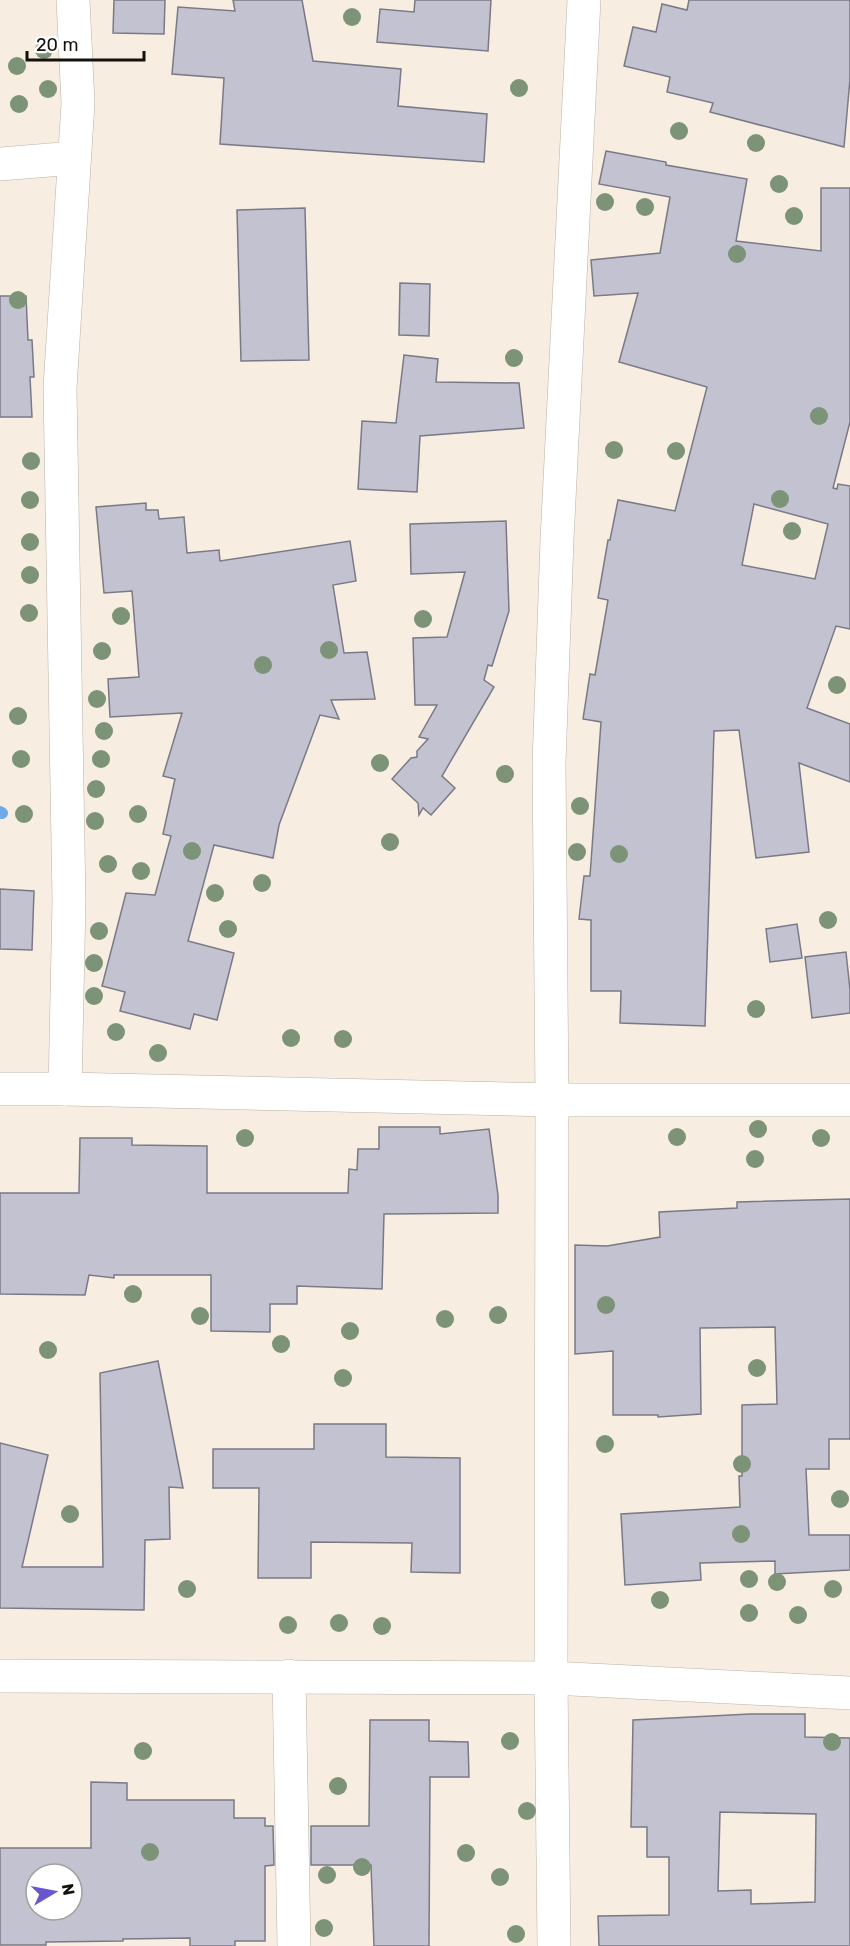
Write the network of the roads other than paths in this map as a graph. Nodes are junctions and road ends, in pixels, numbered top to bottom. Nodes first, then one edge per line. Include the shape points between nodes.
1 (73, 0) edge
2 (584, 0) edge
3 (74, 158) junction
4 (0, 164) edge
5 (0, 1089) edge
6 (65, 1089) junction
7 (552, 1100) junction
8 (850, 1100) edge
9 (0, 1676) edge
10 (289, 1676) junction
11 (552, 1678) junction
12 (850, 1693) edge
13 (294, 1946) edge
14 (554, 1946) edge

1 - 3 street via 78,103
2 - 7 street via 549,763
3 - 4 street
3 - 6 street via 60,388 69,902
5 - 6 street
6 - 7 street
7 - 8 street
7 - 11 street
9 - 10 street
10 - 11 street
10 - 13 street
11 - 12 street
11 - 14 street

